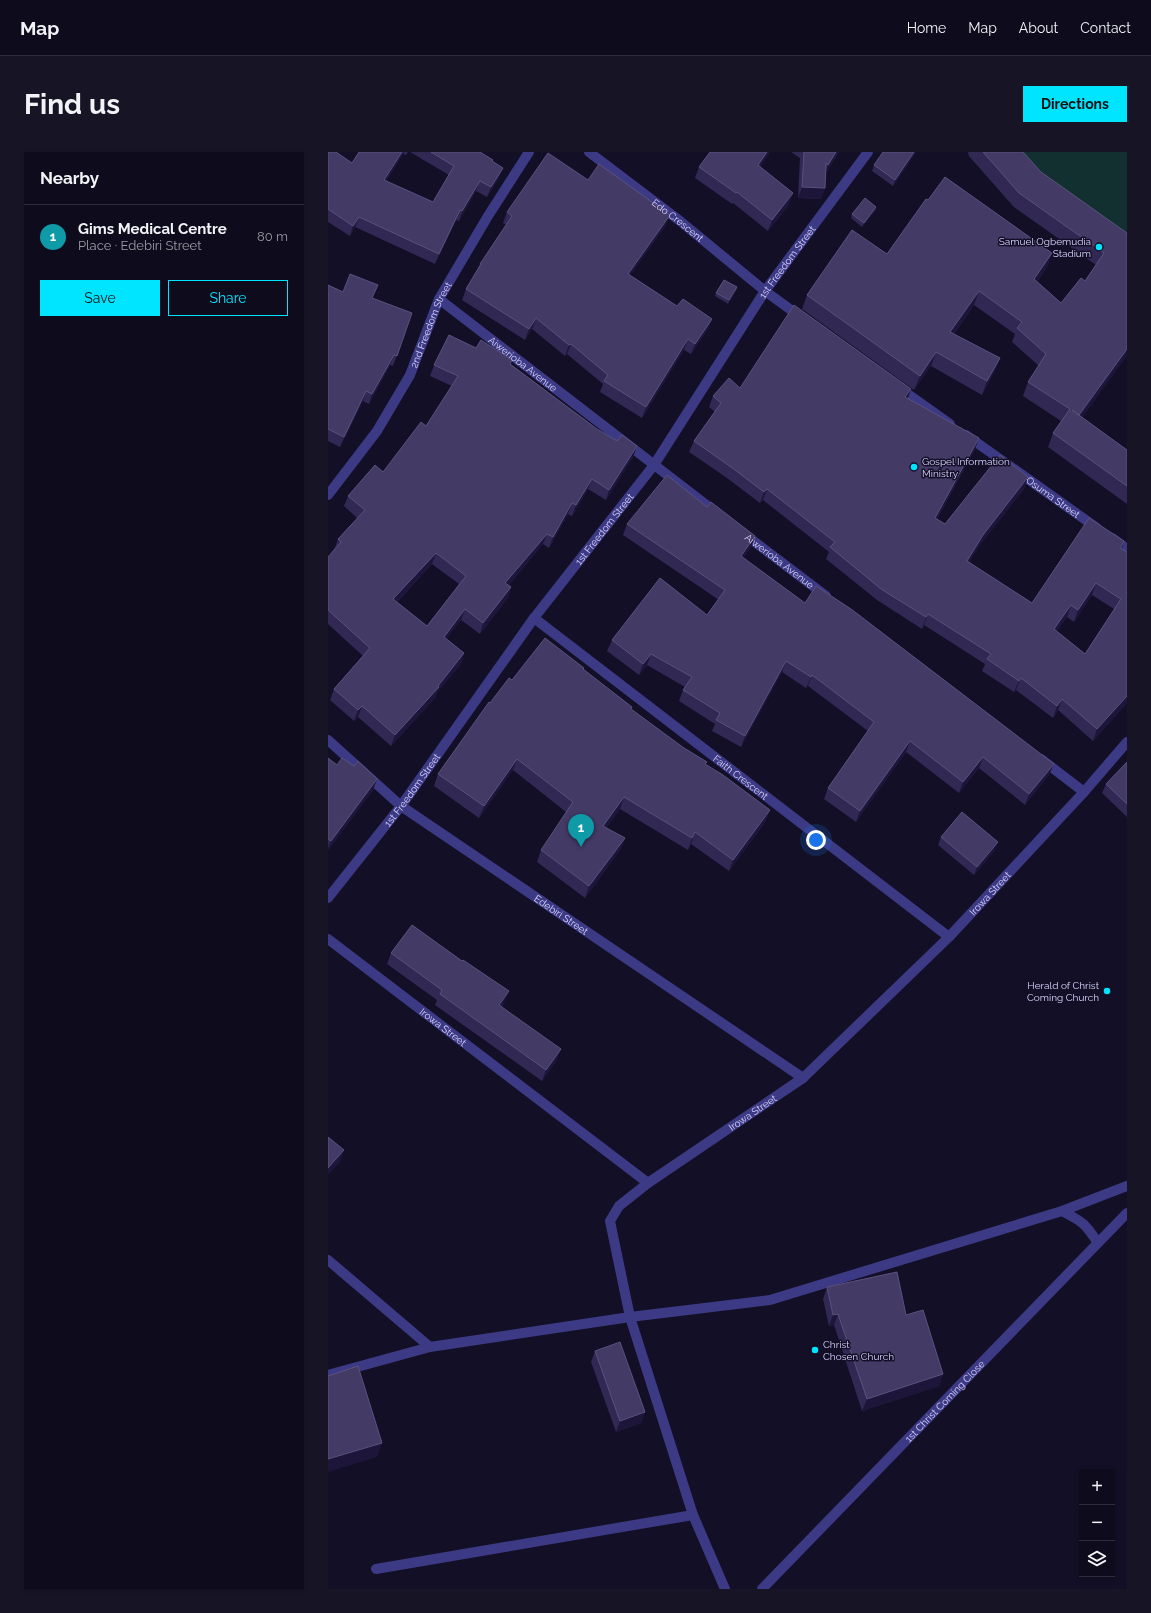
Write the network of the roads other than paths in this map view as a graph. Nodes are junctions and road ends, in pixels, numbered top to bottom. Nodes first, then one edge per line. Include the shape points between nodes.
1 (529, 152) edge
2 (589, 152) edge
3 (868, 152) edge
4 (765, 291) junction
5 (439, 299) junction
6 (809, 323) edge
7 (890, 381) edge
8 (654, 465) junction
9 (328, 495) edge
10 (723, 518) edge
11 (736, 528) edge
12 (1127, 549) edge
13 (837, 604) edge
14 (534, 618) junction
15 (328, 740) edge
16 (1127, 742) edge
17 (1034, 753) edge
18 (1084, 792) junction
19 (401, 806) junction
20 (328, 898) edge
21 (949, 936) junction
22 (328, 939) edge
23 (803, 1078) junction
24 (648, 1184) junction
25 (1127, 1186) edge
26 (1062, 1211) junction
27 (1127, 1213) edge
28 (1098, 1243) junction
29 (328, 1260) edge
30 (630, 1317) junction
31 (430, 1348) junction
32 (328, 1375) edge
33 (693, 1515) junction
34 (376, 1569) dead end
35 (725, 1589) edge
36 (762, 1589) edge

1 - 5 street, 2nd Freedom Street
2 - 4 street, Edo Crescent via 680,221
3 - 4 street, 1st Freedom Street
4 - 6 street
4 - 8 street, 1st Freedom Street
5 - 8 street, Aiwerioba Avenue
5 - 9 street, 2nd Freedom Street via 410,375 377,430
7 - 12 street, Osuma Street
8 - 10 street, Aiwerioba Avenue
8 - 14 street, 1st Freedom Street
11 - 13 street, Aiwerioba Avenue
14 - 19 street, 1st Freedom Street
14 - 21 street, Faith Crescent
15 - 19 street, Edebiri Street
16 - 18 street, Irowa Street
17 - 18 street
18 - 21 street, Irowa Street
19 - 20 street, 1st Freedom Street
19 - 23 street, Edebiri Street
21 - 23 street, Irowa Street
22 - 24 street, Irowa Street
23 - 24 street, Irowa Street
24 - 30 street via 619,1206 610,1221
25 - 26 street
26 - 28 street via 1088,1227
26 - 30 street via 770,1300
27 - 28 street, 1st Christ Coming Close
28 - 36 street, 1st Christ Coming Close
29 - 31 street
30 - 31 street
30 - 33 street
31 - 32 street
33 - 34 street
33 - 35 street

